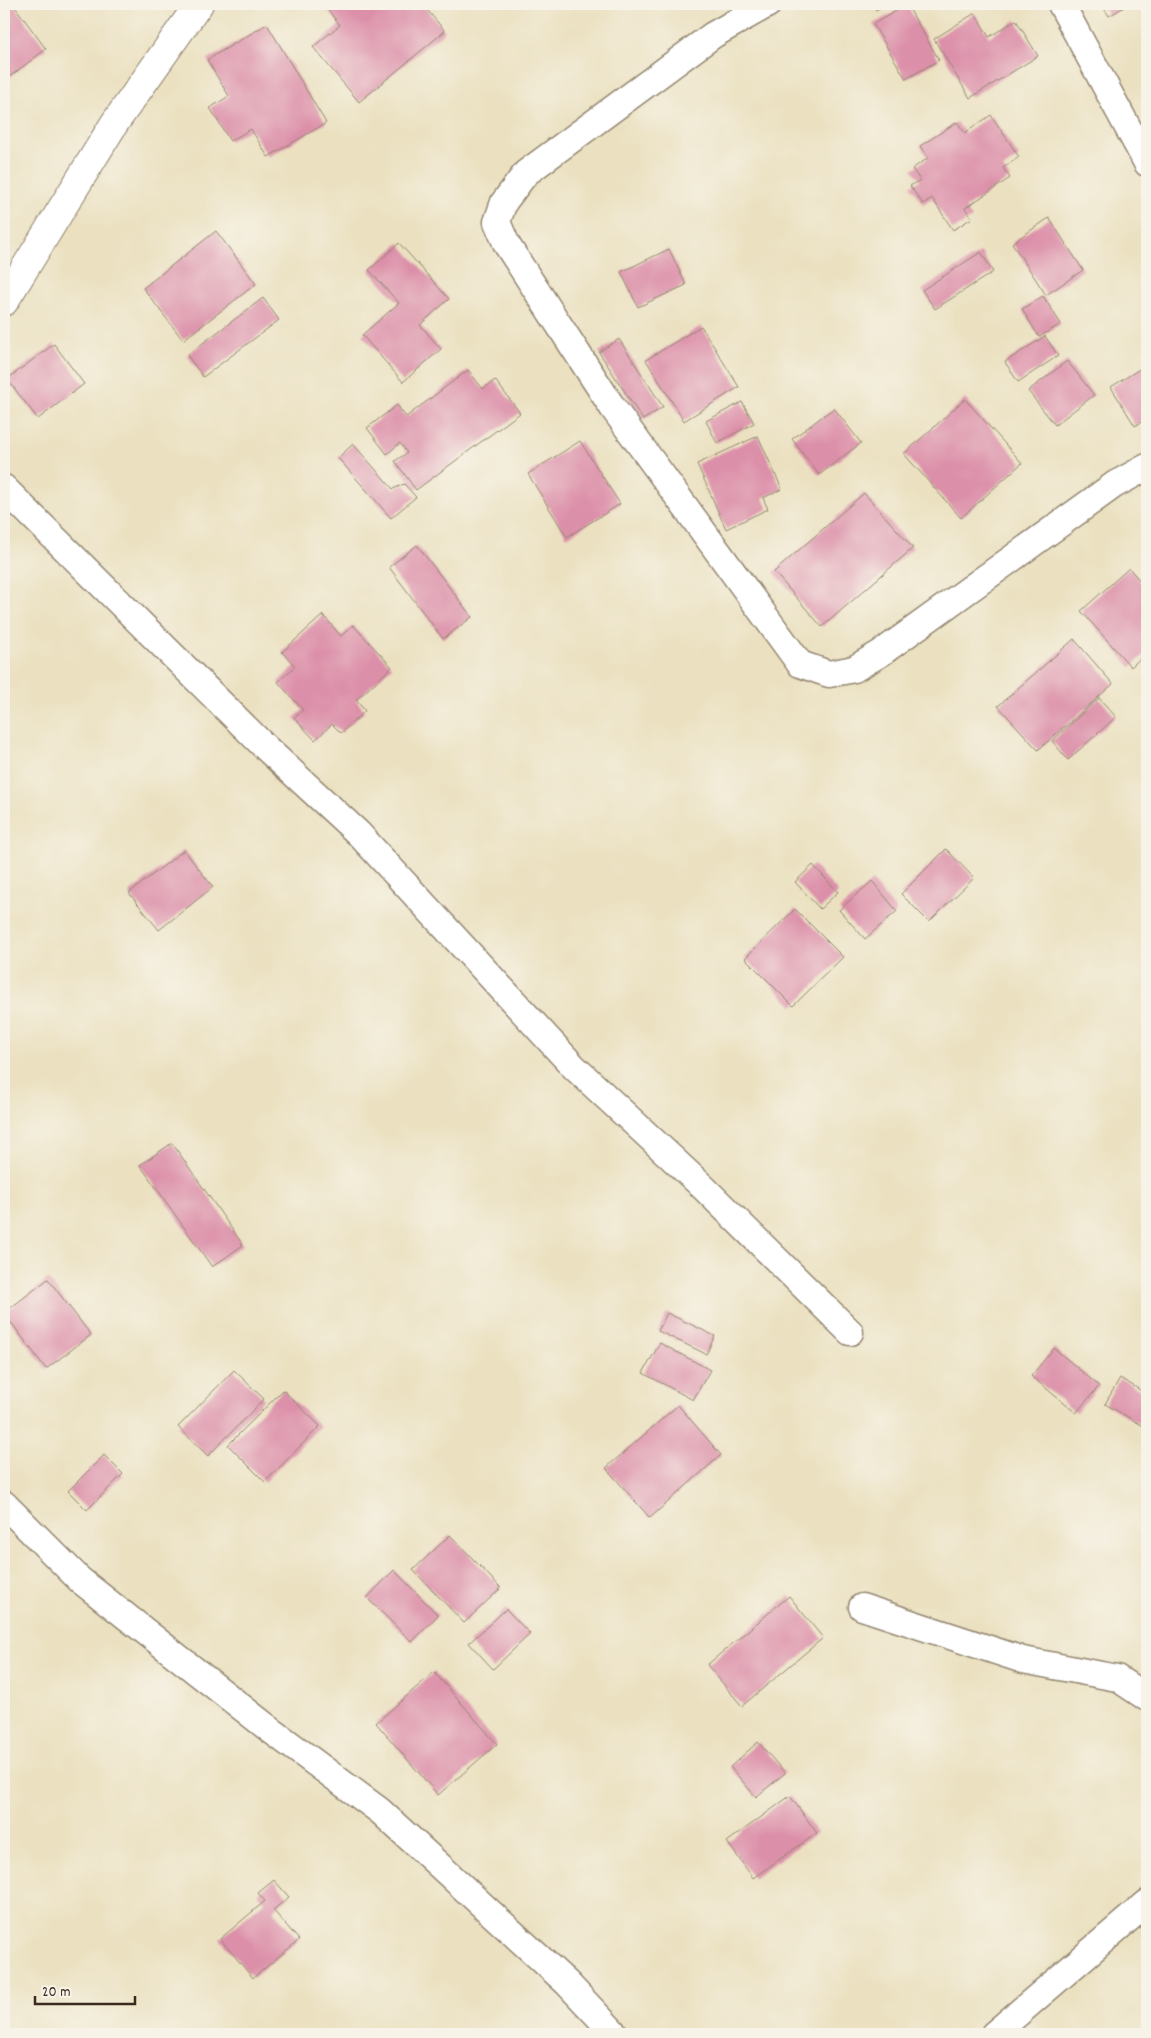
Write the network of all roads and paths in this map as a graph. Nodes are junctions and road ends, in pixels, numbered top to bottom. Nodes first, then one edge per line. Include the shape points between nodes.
1 (198, 4) edge
2 (768, 4) edge
3 (1061, 4) edge
4 (1147, 163) edge
5 (4, 302) edge
6 (1147, 467) edge
7 (4, 488) edge
8 (850, 1332) dead end
9 (4, 1504) edge
10 (862, 1607) dead end
11 (1147, 1698) edge
12 (1147, 1903) edge
13 (615, 2034) edge
14 (994, 2034) edge

1 - 5 main road via 114,124
2 - 6 street via 713,34 526,173 504,202 497,222 507,245 613,408 800,664 829,674 854,669 881,653 1114,485
3 - 4 street
7 - 8 street via 266,748 359,834 574,1066
9 - 13 street via 80,1580 260,1722 380,1811 567,1983
10 - 11 street via 1023,1660 1117,1678
12 - 14 street

